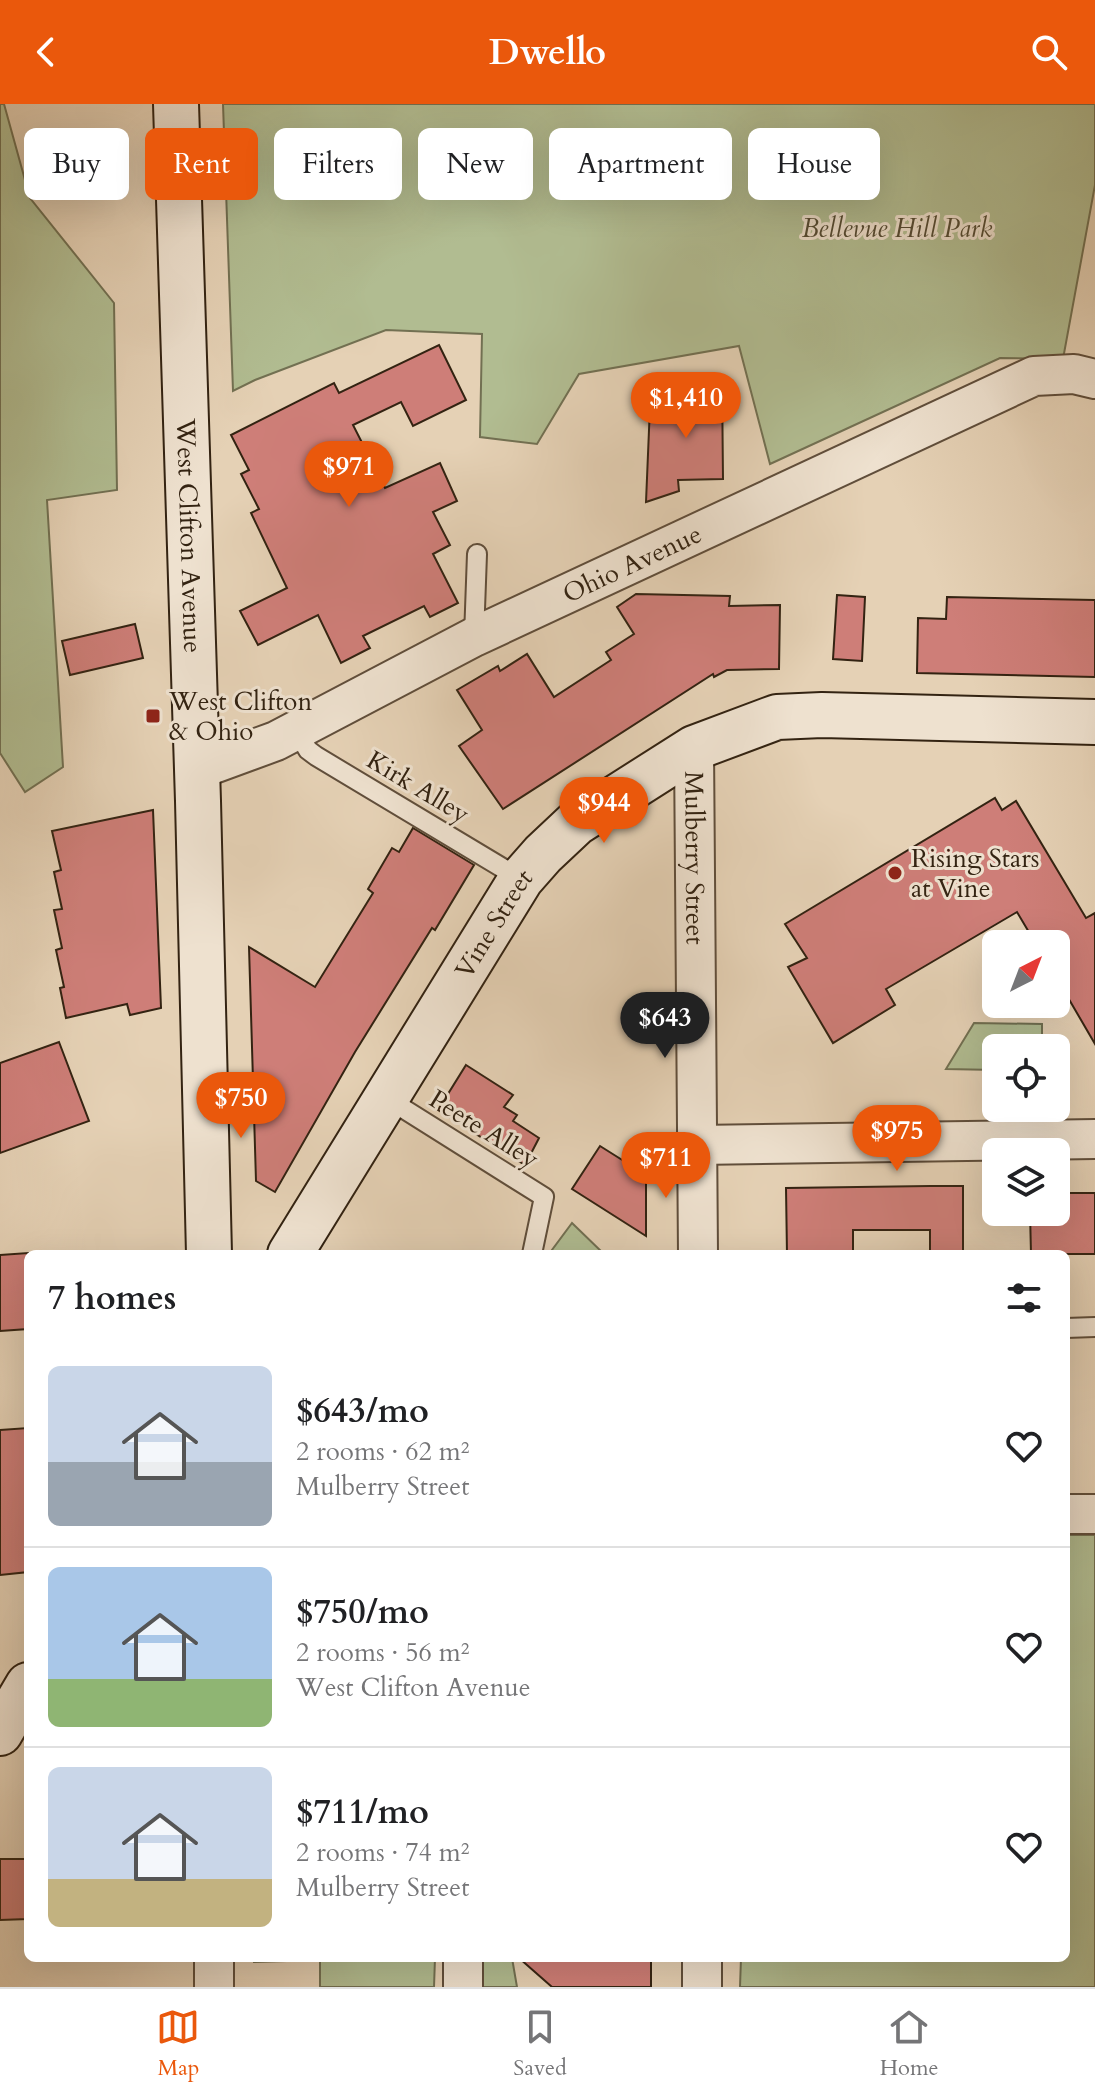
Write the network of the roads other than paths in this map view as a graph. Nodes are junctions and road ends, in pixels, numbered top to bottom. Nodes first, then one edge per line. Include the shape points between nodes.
1 (176, 104) edge
2 (1084, 377) edge
3 (477, 554) dead end
4 (474, 637) junction
5 (1095, 722) edge
6 (296, 730) junction
7 (694, 748) junction
8 (197, 770) junction
9 (521, 879) junction
10 (388, 1099) junction
11 (1095, 1139) edge
12 (697, 1145) junction
13 (209, 1250) edge
14 (293, 1250) edge
15 (533, 1250) edge
16 (698, 1250) edge
17 (1095, 1327) edge
18 (1070, 1328) edge
19 (1070, 1514) edge
20 (1095, 1514) edge
21 (24, 1692) edge
22 (0, 1733) edge
23 (214, 1962) edge
24 (463, 1962) edge
25 (702, 1962) edge
26 (214, 1987) edge
27 (463, 1987) edge
28 (702, 1987) edge

1 - 8 main road, West Clifton Avenue
2 - 4 street, Ohio Avenue via 1034,376
3 - 4 lane
4 - 6 street, Ohio Avenue
5 - 7 main road, Vine Street via 777,717
6 - 8 street, Ohio Avenue
6 - 9 lane, Kirk Alley via 316,756
7 - 9 main road, Vine Street via 576,823
7 - 12 street, Mulberry Street
8 - 13 main road, West Clifton Avenue
9 - 10 main road, Vine Street
10 - 14 main road, Vine Street
10 - 15 lane, Peete Alley via 544,1197
11 - 12 street
12 - 16 street, Mulberry Street
17 - 18 lane
19 - 20 street
21 - 22 main road
23 - 26 street
24 - 27 street
25 - 28 street

